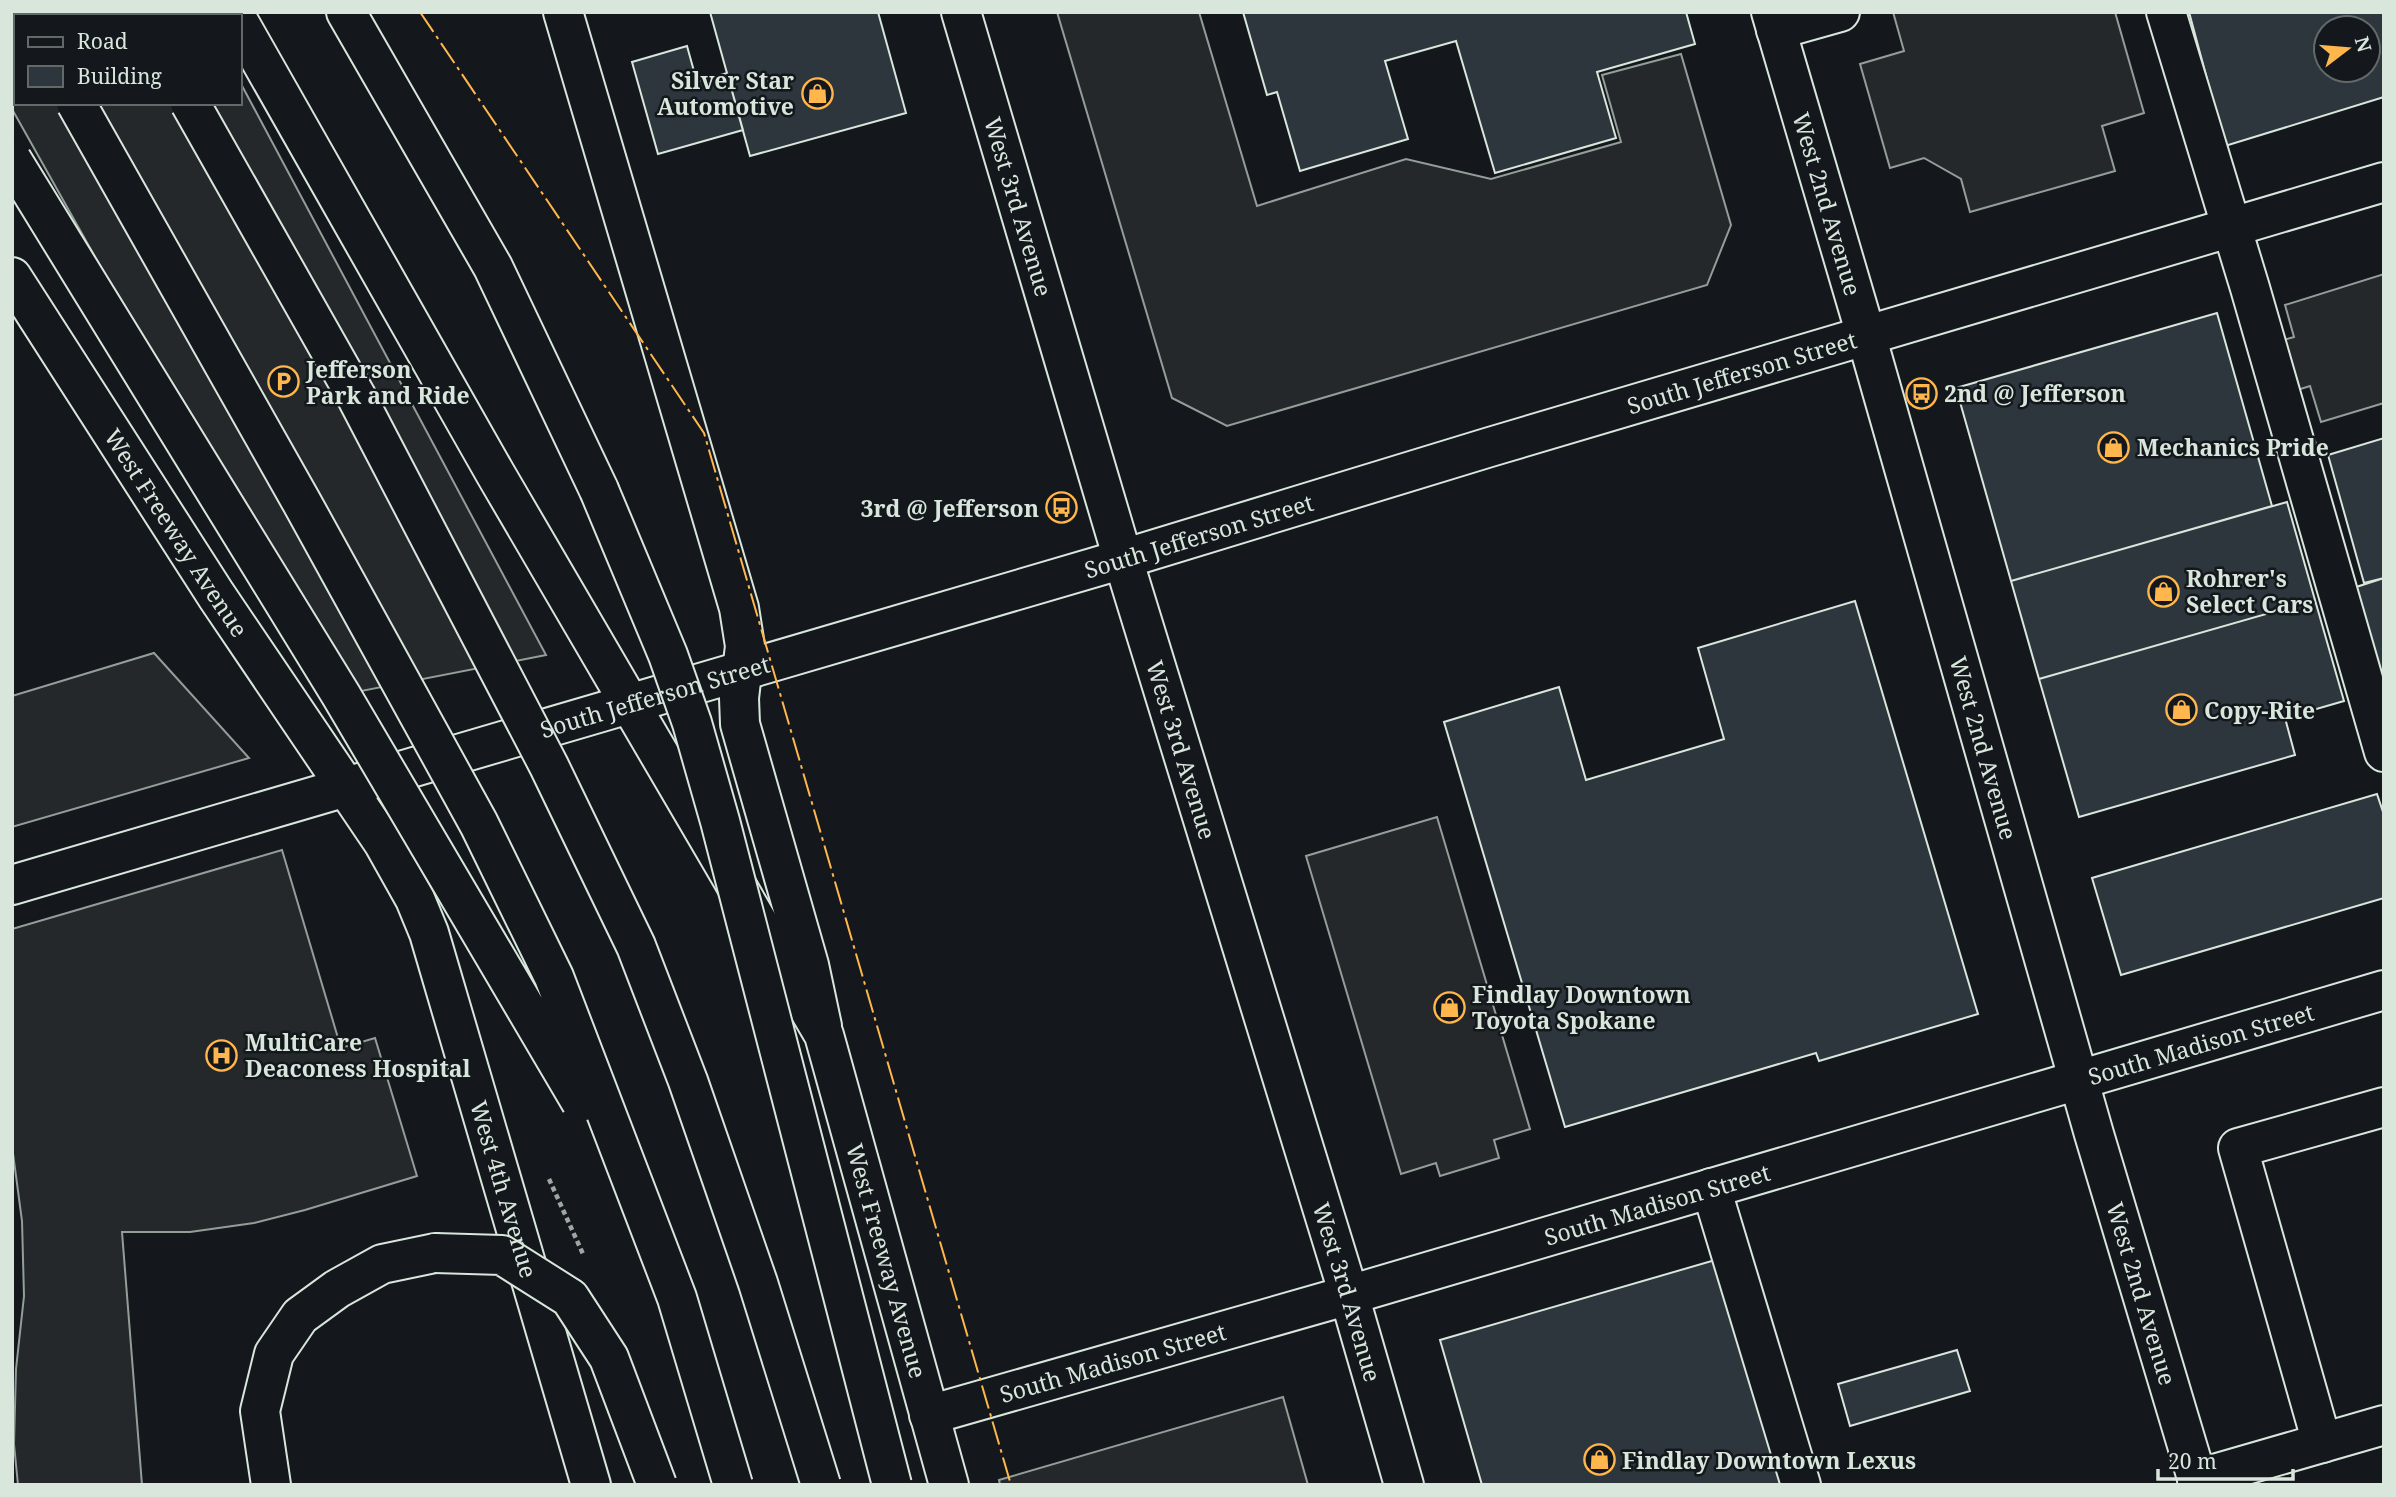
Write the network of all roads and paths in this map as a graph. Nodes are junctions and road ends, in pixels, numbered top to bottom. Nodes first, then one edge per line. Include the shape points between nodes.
1 (346, 12) edge
2 (563, 12) edge
3 (961, 12) edge
4 (1840, 12) edge
5 (2166, 12) edge
6 (1774, 21) edge
7 (242, 28) edge
8 (77, 105) edge
9 (191, 105) edge
10 (12, 160) edge
11 (2384, 182) edge
12 (2231, 226) junction
13 (12, 277) edge
14 (12, 303) edge
15 (1866, 335) junction
16 (73, 373) junction
17 (1123, 559) junction
18 (742, 671) junction
19 (630, 704) junction
20 (2384, 752) edge
21 (346, 787) junction
22 (12, 885) edge
23 (2384, 990) edge
24 (824, 1035) junction
25 (2078, 1080) junction
26 (2384, 1107) edge
27 (545, 1167) dead end
28 (1711, 1188) junction
29 (584, 1257) dead end
30 (1349, 1294) junction
31 (677, 1298) junction
32 (929, 1415) junction
33 (2384, 1425) edge
34 (2322, 1443) junction
35 (2198, 1482) edge
36 (271, 1485) edge
37 (591, 1485) edge
38 (657, 1485) edge
39 (733, 1485) edge
40 (821, 1485) edge
41 (892, 1485) edge
42 (949, 1485) edge
43 (1404, 1485) edge
44 (1801, 1485) edge

1 - 41 main road, bridge via 493,267 598,490 668,654 730,860
2 - 18 main road, West Freeway Avenue via 740,608 745,634
3 - 17 main road, West 3rd Avenue
4 - 6 main road
5 - 12 main road
6 - 15 main road, West 2nd Avenue
7 - 19 main road, West Freeway Avenue
8 - 31 main road, bridge via 479,824 554,977
9 - 40 main road, bridge via 356,396 549,766 636,946 758,1283
10 - 31 main road, bridge via 341,695 576,1091
11 - 12 main road, South Jefferson Street
12 - 15 main road, South Jefferson Street
12 - 20 main road
13 - 16 main road, West Freeway Avenue
14 - 16 main road
15 - 17 main road, South Jefferson Street
15 - 25 main road, West 2nd Avenue
16 - 21 main road, West Freeway Avenue
17 - 18 main road, South Jefferson Street
17 - 30 main road, West 3rd Avenue
18 - 19 main road, South Jefferson Street
18 - 24 main road, West Freeway Avenue via 740,724 809,965
19 - 21 main road, South Jefferson Street
19 - 24 main road, West Freeway Avenue
21 - 22 main road, South Jefferson Street
21 - 37 main road, West 4th Avenue via 400,872 429,933
23 - 25 main road, South Madison Street
24 - 32 main road, West Freeway Avenue
25 - 28 main road, South Madison Street
25 - 35 main road, West 2nd Avenue
26 - 34 main road via 2238,1148
27 - 29 path
28 - 30 main road, South Madison Street
28 - 44 main road
30 - 32 main road, South Madison Street
30 - 43 main road, West 3rd Avenue
31 - 39 main road, bridge
32 - 42 main road, West Freeway Avenue
33 - 34 main road
34 - 35 main road
36 - 38 main road, bridge via 260,1411 274,1354 300,1316 382,1264 435,1253 502,1255 570,1298 609,1358

